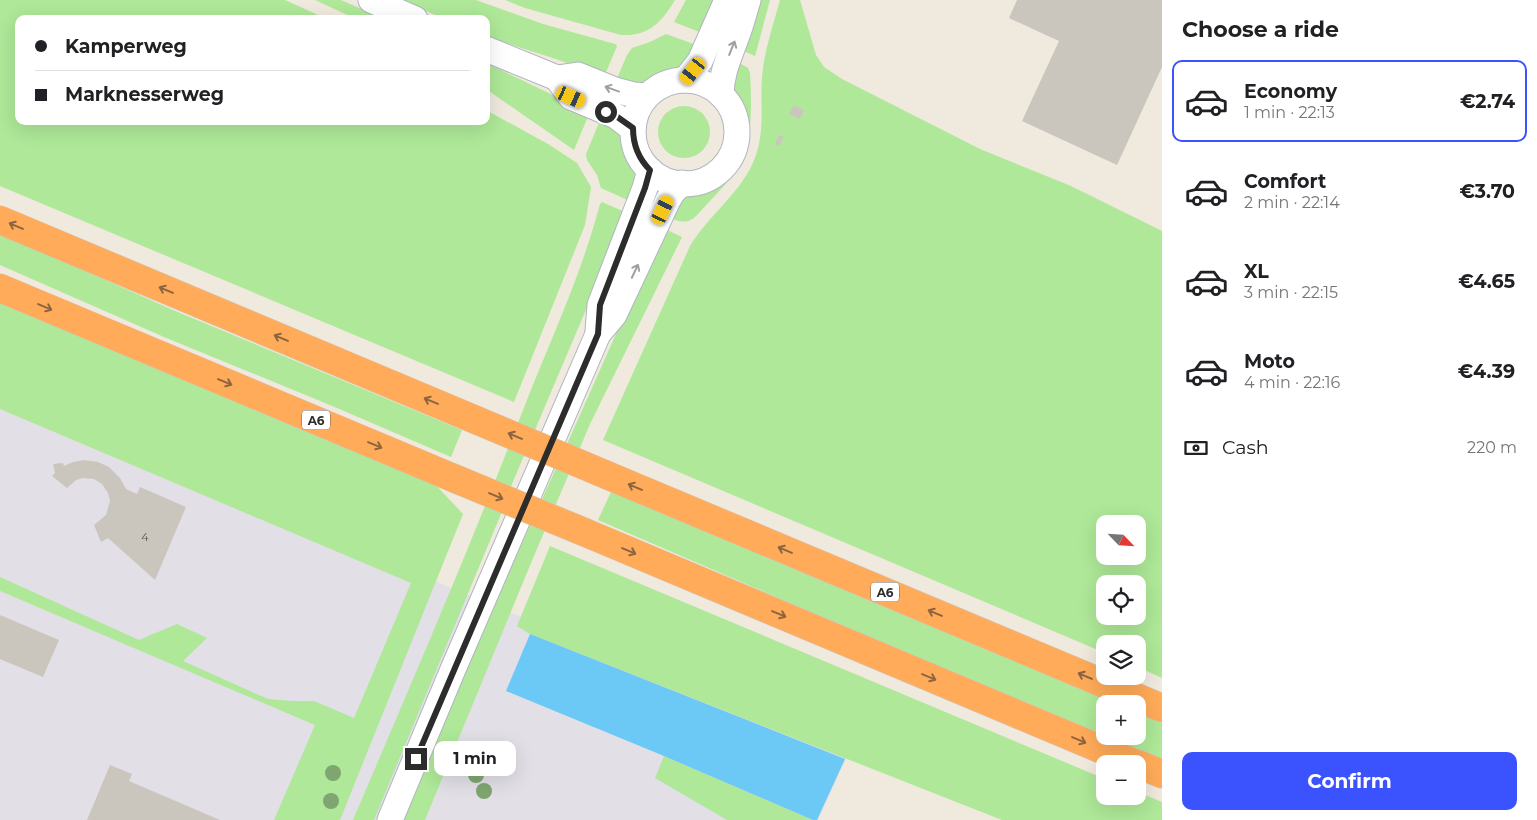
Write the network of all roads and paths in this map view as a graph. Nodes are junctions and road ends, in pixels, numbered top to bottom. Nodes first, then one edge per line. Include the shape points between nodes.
1 (371, 0) edge
2 (727, 0) edge
3 (748, 0) edge
4 (406, 15) edge
5 (490, 51) edge
6 (557, 78) junction
7 (686, 80) junction
8 (721, 95) junction
9 (647, 96) junction
10 (633, 128) junction
11 (650, 170) junction
12 (682, 183) junction
13 (0, 220) edge
14 (0, 288) edge
15 (598, 334) junction
16 (1162, 708) edge
17 (1116, 755) edge
18 (1146, 768) edge
19 (1162, 774) edge
20 (390, 820) edge

1 - 4 main road
2 - 7 main road via 700,61
8 -> 3 main road via 724,68
5 - 6 main road
9 -> 6 main road via 634,96 578,75
6 - 10 main road via 571,97 616,116
7 - 8 main road via 704,84
7 - 9 main road via 662,86
8 - 12 main road via 733,113 736,128 730,156 710,177
9 - 10 main road via 637,111
10 - 11 main road via 638,154
11 - 12 main road via 665,180
11 - 15 main road via 600,305
15 -> 12 main road via 614,315 668,200
16 -> 13 highway, A6, bridge
14 -> 17 highway, A6, bridge
15 - 20 main road
18 - 19 highway, A6

